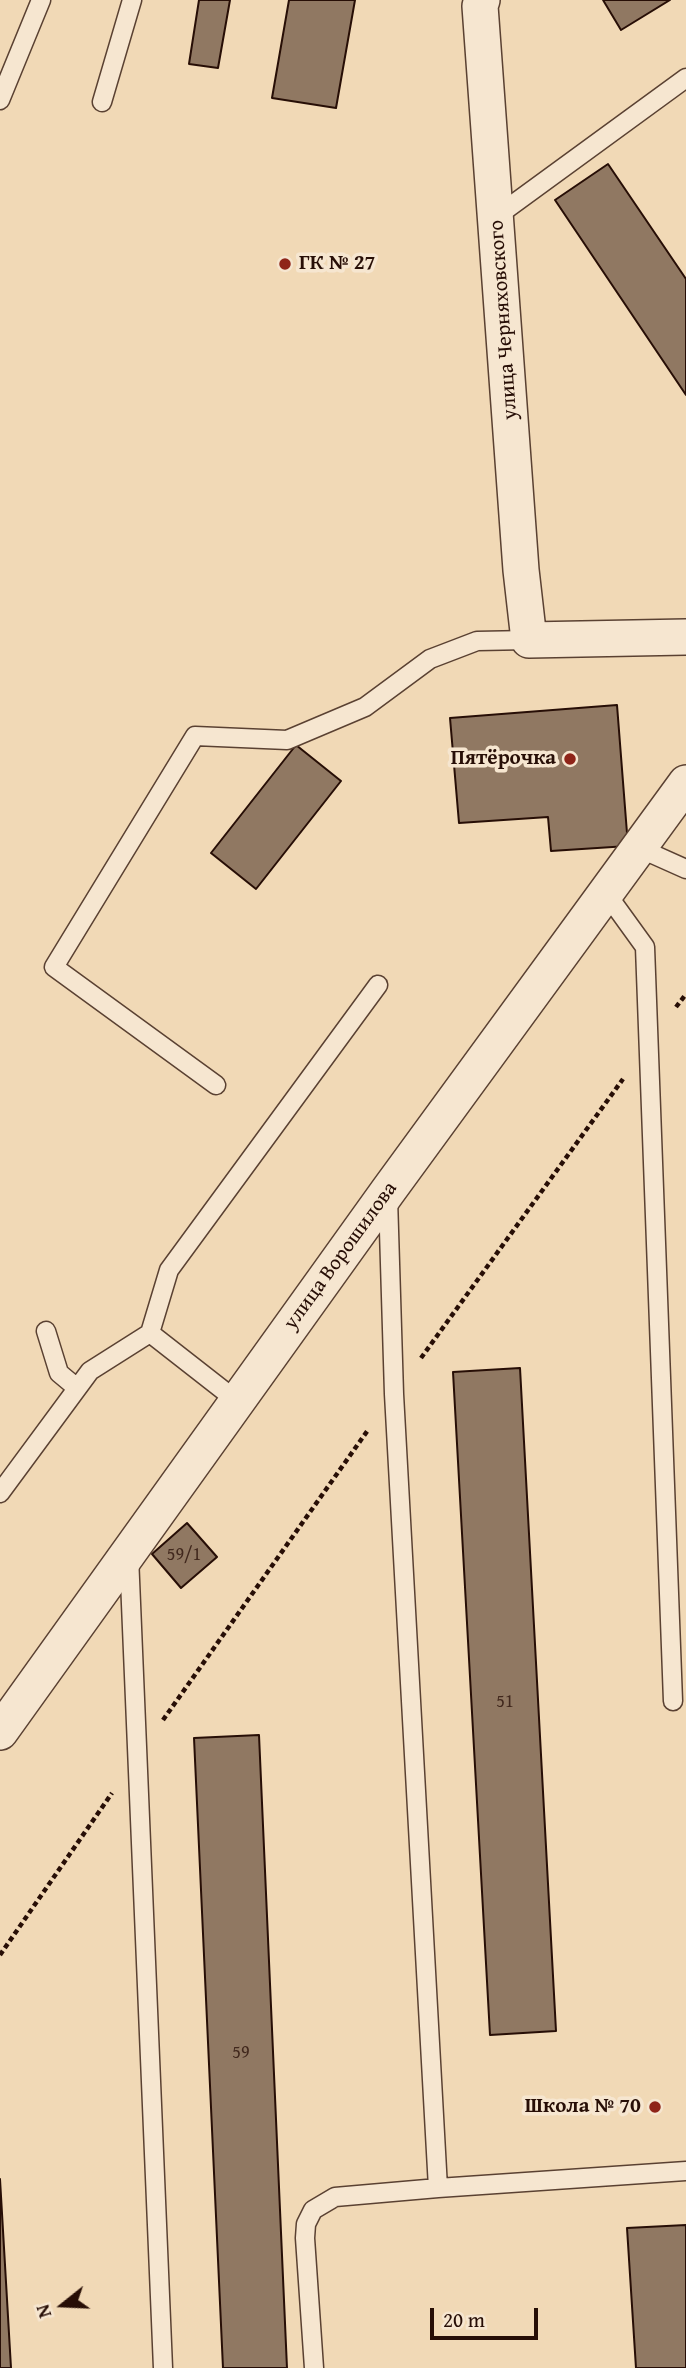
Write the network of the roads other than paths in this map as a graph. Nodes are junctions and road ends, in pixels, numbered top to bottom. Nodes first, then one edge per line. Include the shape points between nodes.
1 (41, 0) edge
2 (132, 0) edge
3 (482, 0) edge
4 (686, 78) edge
5 (0, 100) edge
6 (102, 102) dead end
7 (497, 216) junction
8 (686, 637) edge
9 (529, 640) junction
10 (686, 783) edge
11 (639, 848) junction
12 (686, 869) edge
13 (606, 893) junction
14 (378, 985) dead end
15 (216, 1085) dead end
16 (388, 1191) junction
17 (46, 1331) dead end
18 (150, 1333) junction
19 (77, 1388) junction
20 (237, 1401) junction
21 (0, 1493) edge
22 (129, 1553) junction
23 (673, 1701) dead end
24 (0, 1732) edge
25 (686, 2171) edge
26 (438, 2188) junction
27 (163, 2368) edge
28 (314, 2368) edge

1 - 5 lane
2 - 6 lane
3 - 7 street, улица Черняховского
4 - 7 lane
7 - 9 street, улица Черняховского
8 - 9 street
9 - 15 lane via 477,641 430,659 365,707 287,740 195,736 54,967
10 - 11 street, улица Ворошилова
11 - 12 lane
11 - 13 street, улица Ворошилова
13 - 16 street, улица Ворошилова
13 - 23 lane via 645,947
14 - 18 lane via 169,1270
16 - 20 street, улица Ворошилова
16 - 26 lane via 394,1394
17 - 19 lane via 59,1373
18 - 19 lane via 90,1371
18 - 20 lane
19 - 21 lane
20 - 22 street, улица Ворошилова
22 - 24 street, улица Ворошилова
22 - 27 lane
25 - 26 lane
26 - 28 lane via 335,2197 313,2210 306,2238

